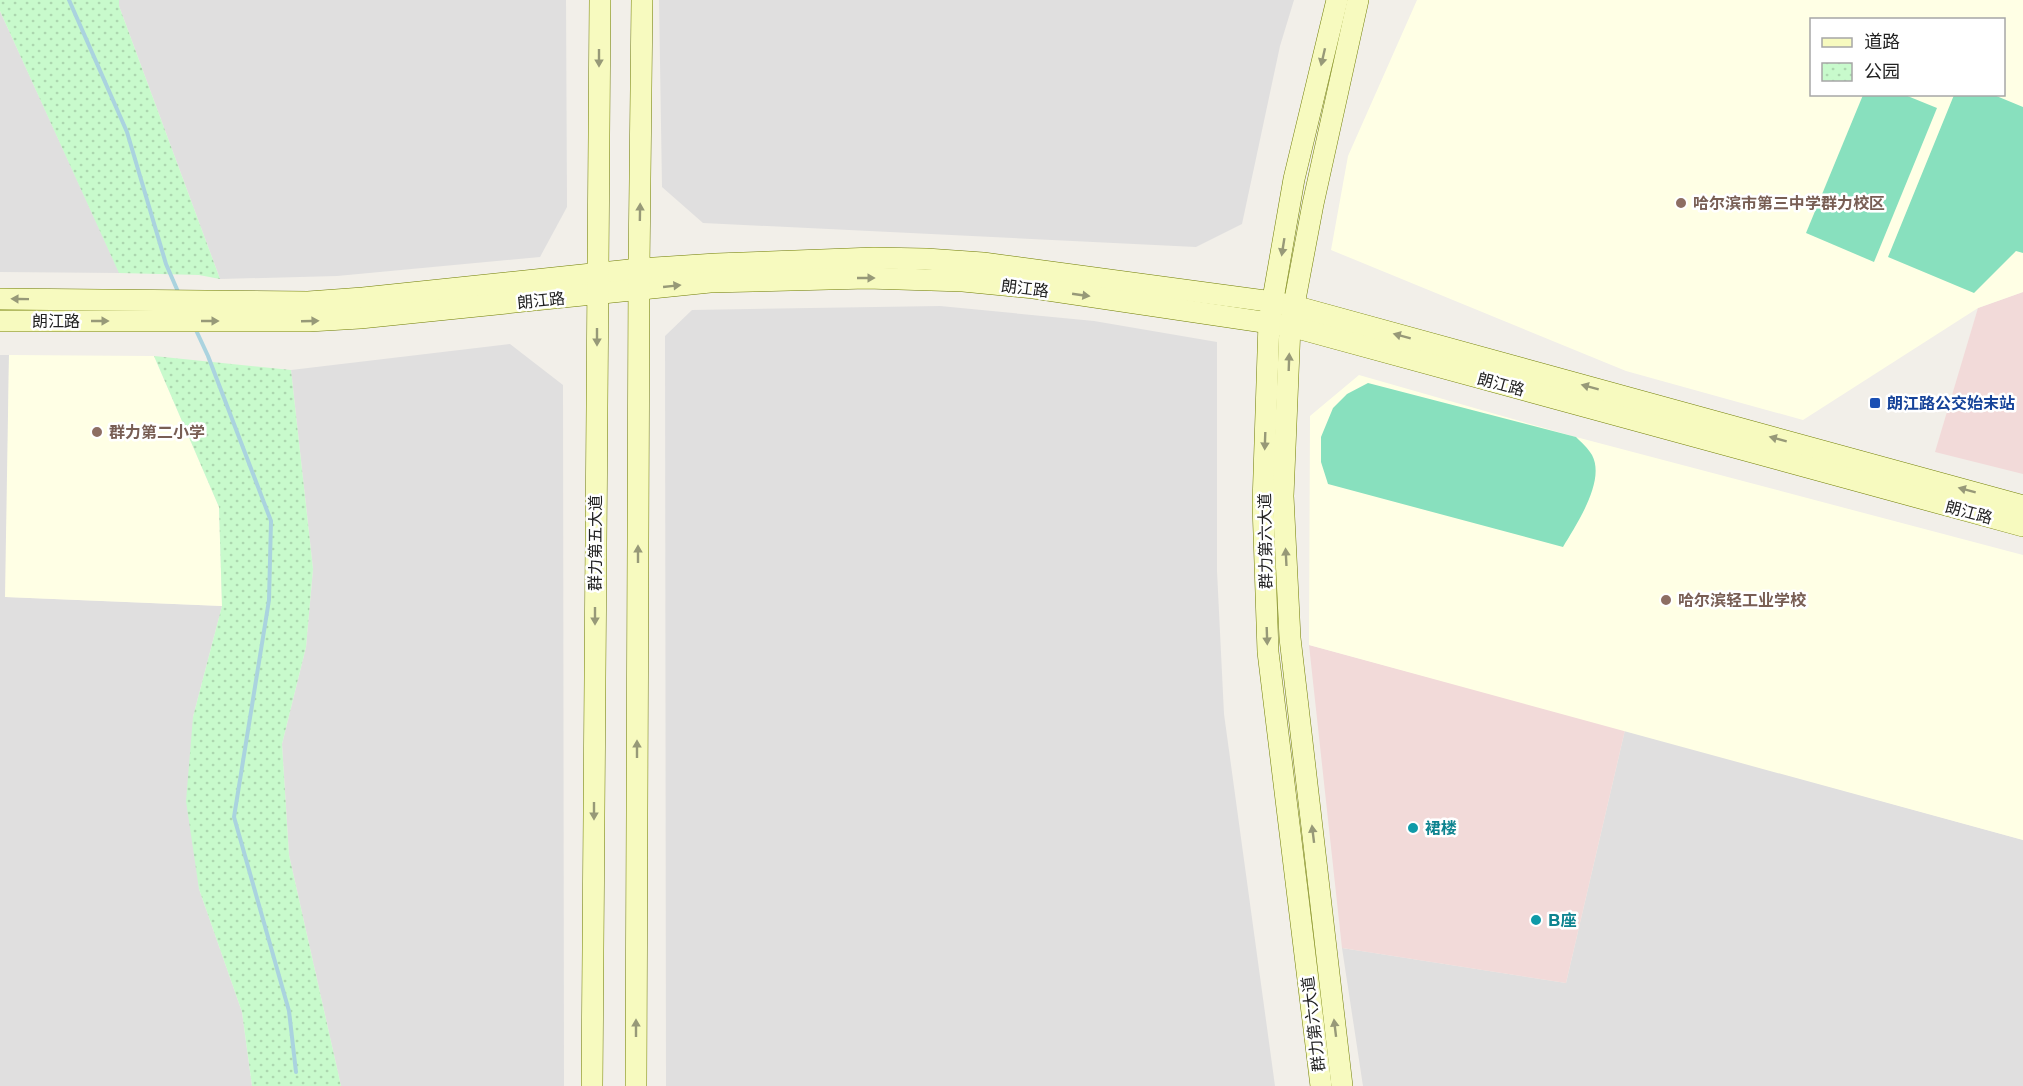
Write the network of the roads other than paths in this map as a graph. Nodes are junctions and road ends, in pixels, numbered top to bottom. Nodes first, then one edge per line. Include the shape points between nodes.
1 (600, 0) edge
2 (642, 0) edge
3 (1337, 0) edge
4 (1358, 0) edge
5 (639, 280) junction
6 (598, 284) junction
7 (0, 299) edge
8 (166, 311) junction
9 (1282, 314) junction
10 (0, 321) edge
11 (2023, 506) edge
12 (2023, 526) edge
13 (592, 1086) edge
14 (636, 1086) edge
15 (1321, 1086) edge
16 (1342, 1086) edge

1 -> 6 main road, 群力第五大道
5 -> 2 main road
3 -> 9 main road, 群力第六大道 via 1294,179
4 - 9 main road, 群力第六大道 via 1313,204
5 - 6 main road, 朗江路
5 - 9 main road, 朗江路 via 789,260 926,259 1040,270
14 -> 5 main road
6 - 8 main road, 朗江路 via 308,302 242,302
8 -> 6 main road, 朗江路 via 252,321 360,318
6 -> 13 main road, 群力第五大道
8 -> 7 main road, 朗江路
10 -> 8 main road, 朗江路
11 -> 9 main road, 朗江路
9 - 12 main road, 朗江路
9 -> 15 main road, 群力第六大道 via 1263,504 1268,652
16 -> 9 main road, 群力第六大道 via 1290,638 1283,496

